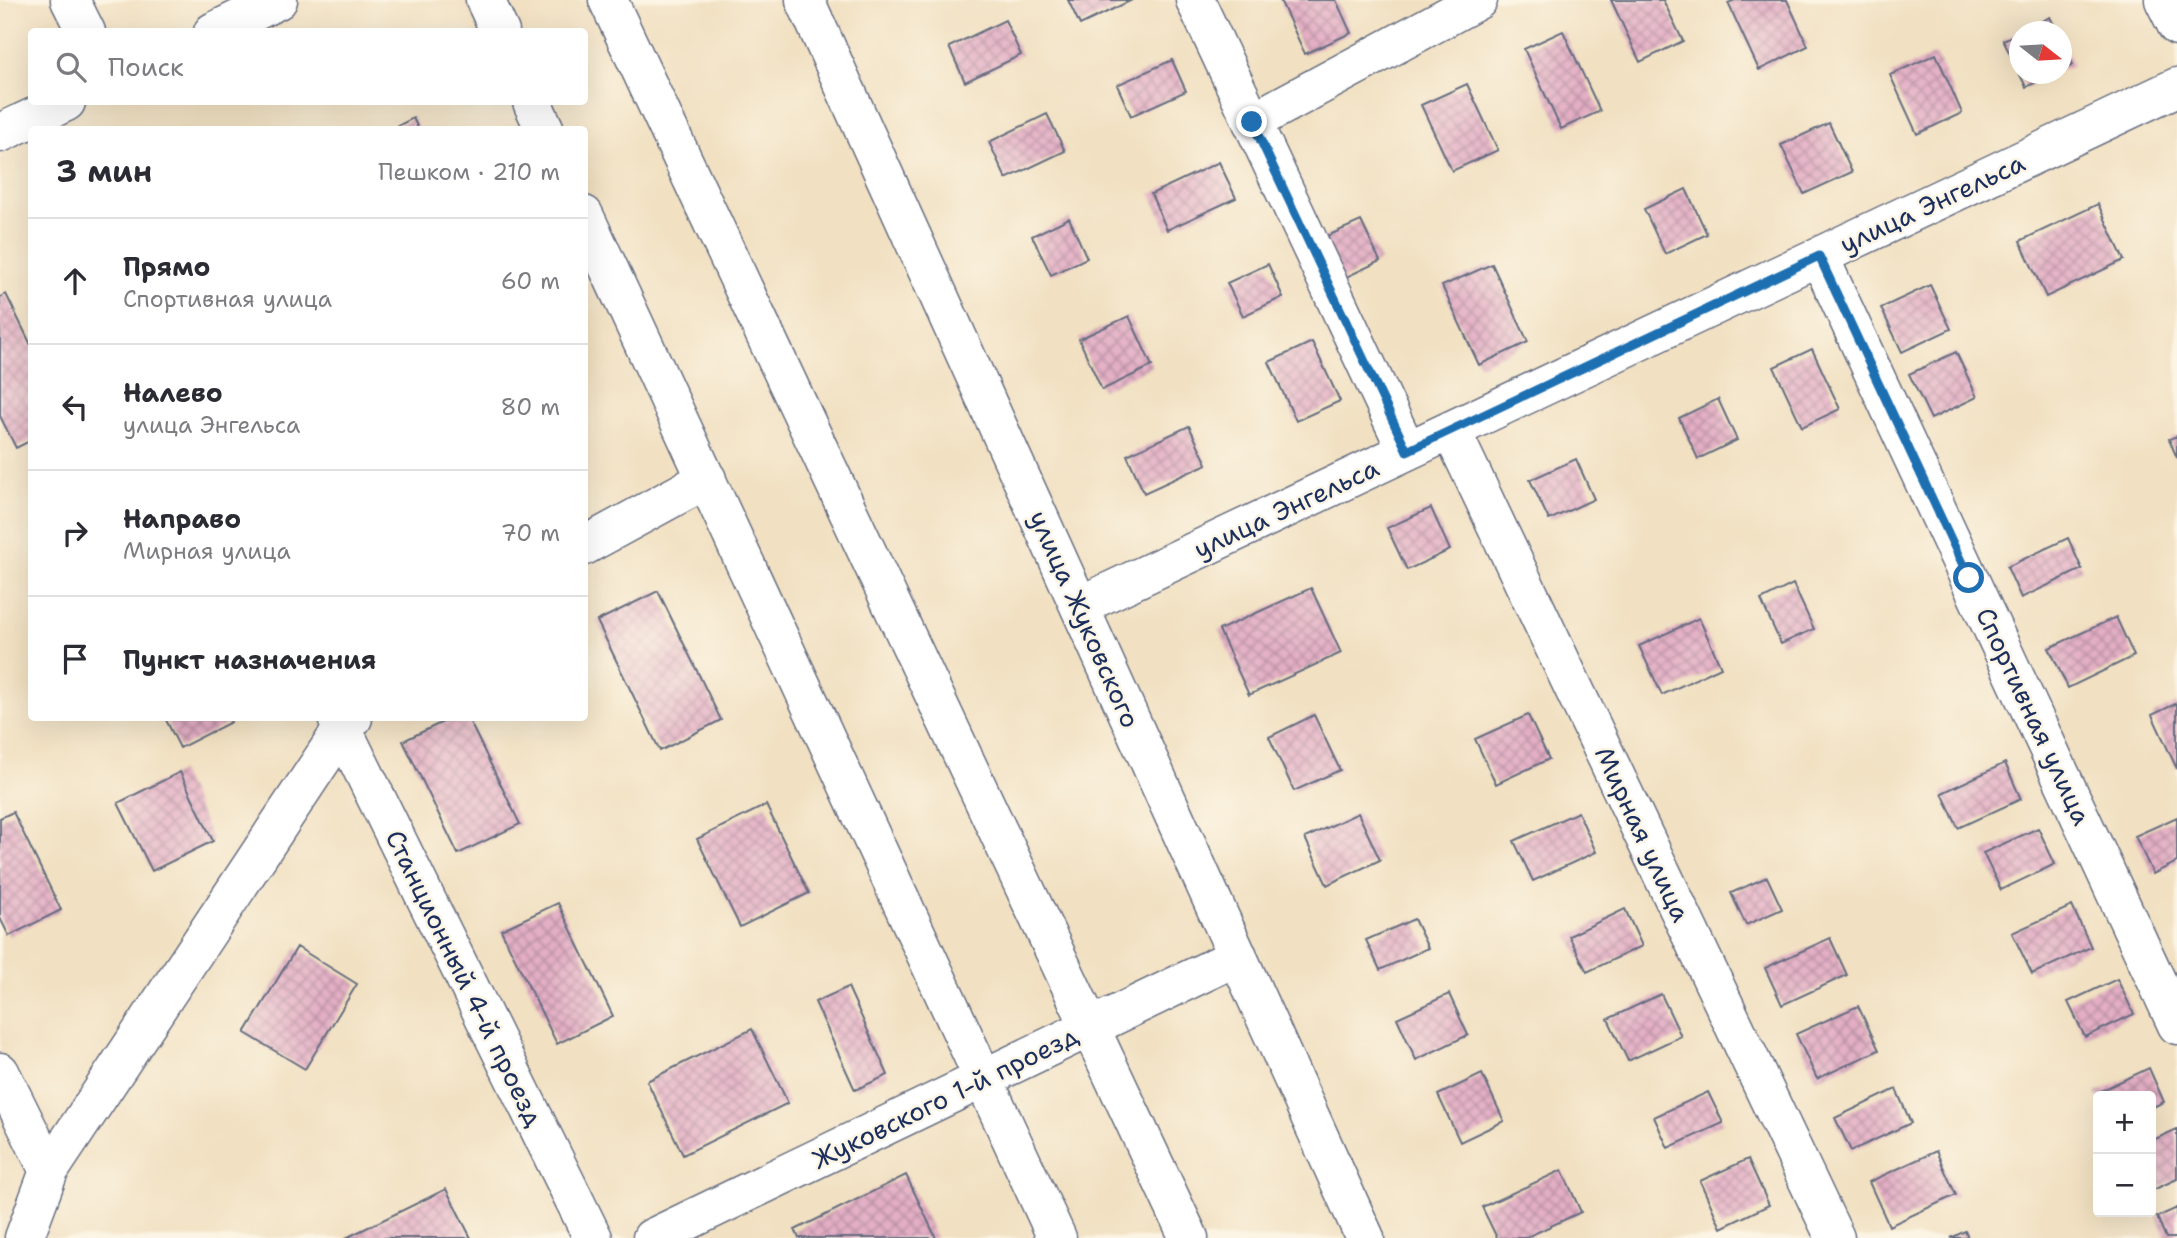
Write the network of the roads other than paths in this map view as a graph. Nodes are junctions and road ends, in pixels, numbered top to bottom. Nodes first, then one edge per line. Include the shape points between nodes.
1 (70, 0) edge
2 (278, 0) edge
3 (485, 0) edge
4 (608, 0) edge
5 (805, 0) edge
6 (1195, 0) edge
7 (1478, 0) edge
8 (2164, 0) edge
9 (2177, 26) edge
10 (84, 28) edge
11 (221, 28) edge
12 (498, 28) edge
13 (2177, 87) edge
14 (533, 105) edge
15 (52, 115) edge
16 (1252, 122) junction
17 (543, 126) edge
18 (0, 133) edge
19 (588, 224) edge
20 (1819, 256) junction
21 (1451, 430) junction
22 (1407, 451) junction
23 (707, 479) junction
24 (588, 544) edge
25 (1079, 606) junction
26 (344, 721) edge
27 (1238, 956) junction
28 (2173, 1005) edge
29 (1090, 1027) junction
30 (0, 1072) edge
31 (983, 1078) junction
32 (50, 1171) junction
33 (24, 1238) edge
34 (593, 1238) edge
35 (653, 1238) edge
36 (1057, 1238) edge
37 (1189, 1238) edge
38 (1365, 1238) edge
39 (1835, 1238) edge

1 - 10 street
2 - 11 street
3 - 12 street
4 - 29 street
5 - 25 street, улица Жуковского
6 - 16 street
7 - 16 street
8 - 9 street
13 - 20 street, улица Энгельса
14 - 17 street
15 - 18 street
16 - 22 street
19 - 23 street
20 - 21 street, улица Энгельса
20 - 28 street, Спортивная улица
21 - 22 street, улица Энгельса
21 - 39 street, Мирная улица
22 - 25 street, улица Энгельса
23 - 24 street
23 - 31 street
25 - 27 street, улица Жуковского
26 - 32 street
26 - 34 street, Станционный 4-й проезд
27 - 29 street, Жуковского 1-й проезд
27 - 38 street, улица Жуковского
29 - 31 street, Жуковского 1-й проезд
29 - 37 street
30 - 32 street
31 - 35 street, Жуковского 1-й проезд
31 - 36 street
32 - 33 street

